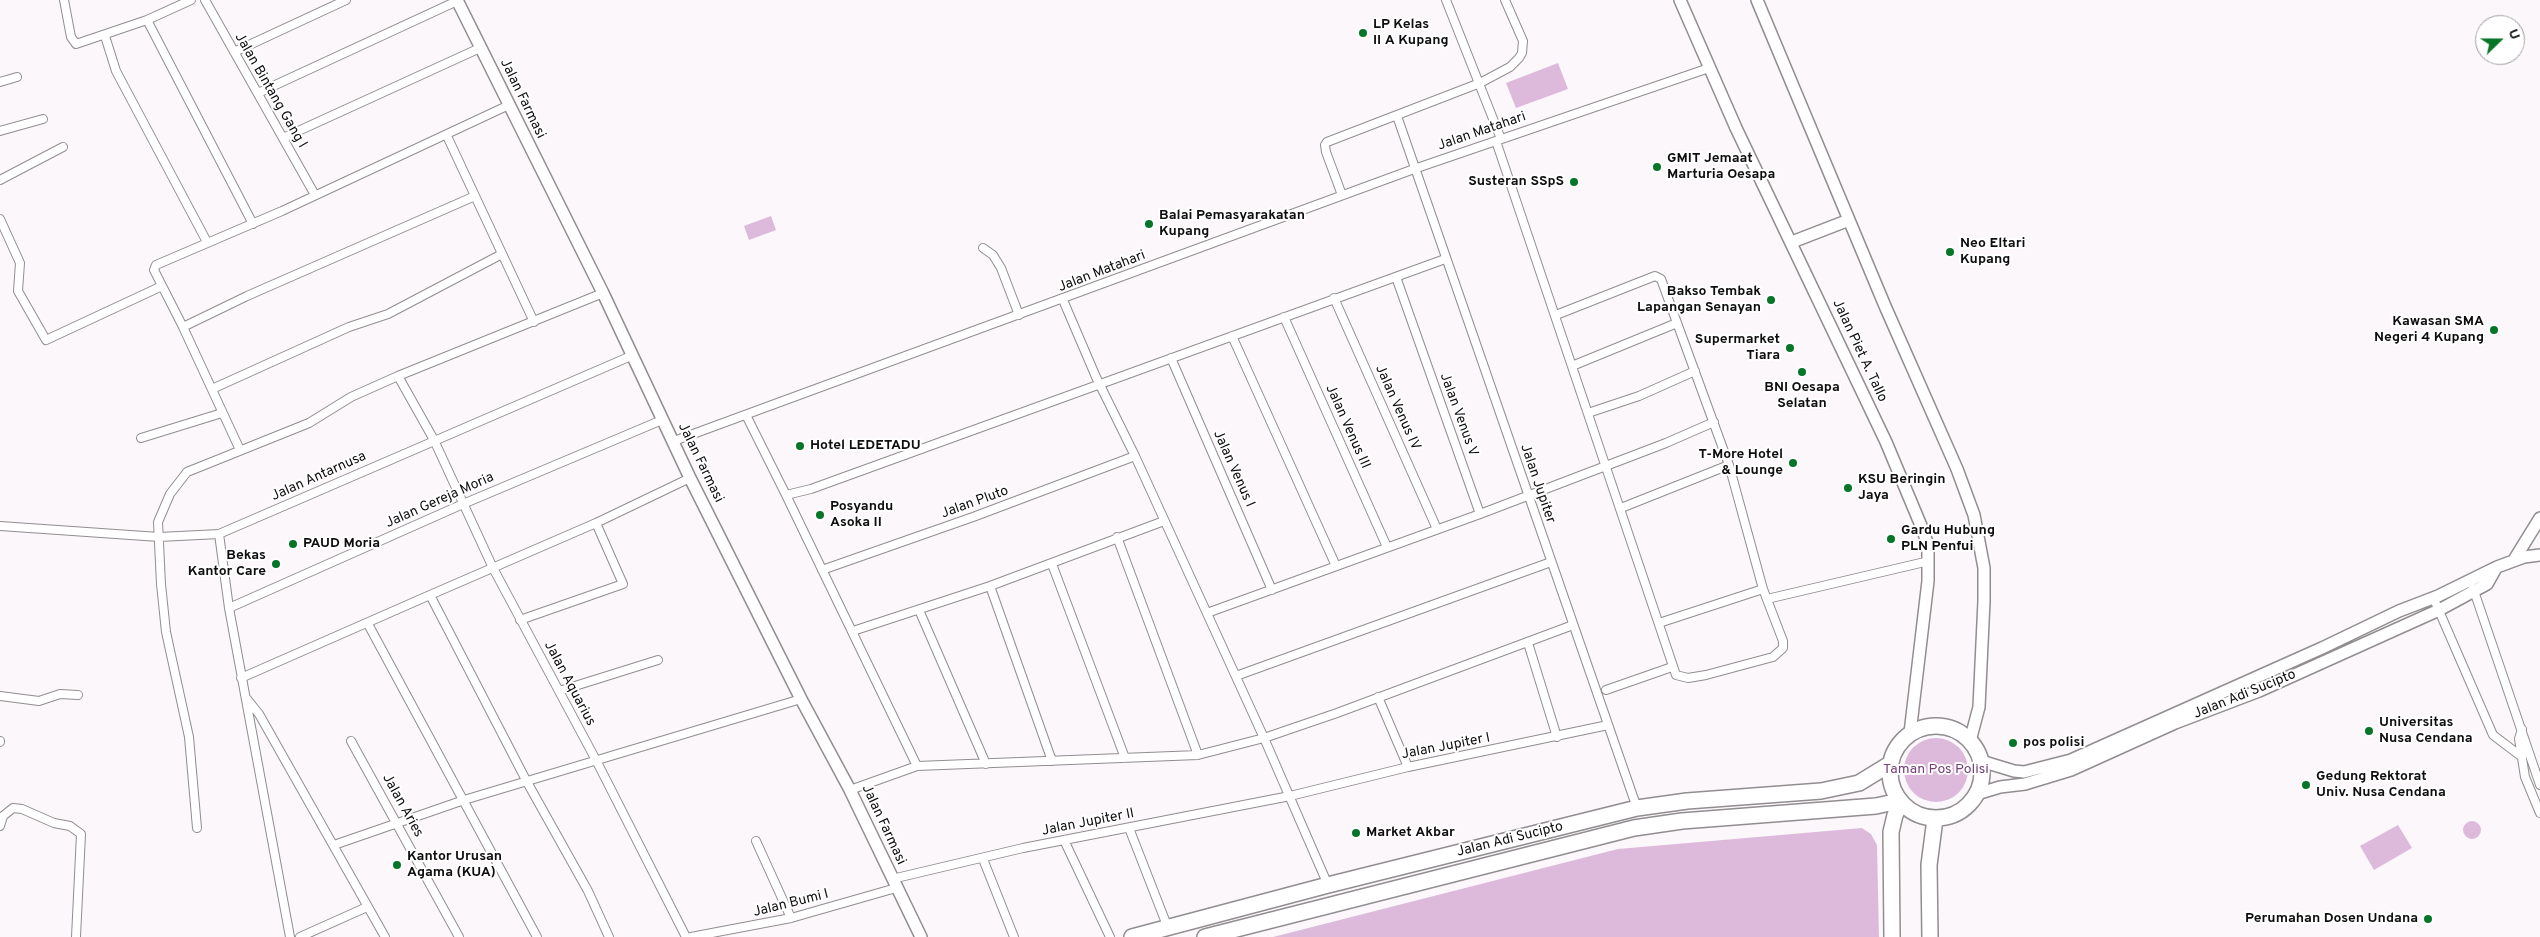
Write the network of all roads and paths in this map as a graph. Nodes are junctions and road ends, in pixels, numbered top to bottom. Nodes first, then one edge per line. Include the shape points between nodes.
1 (64, 0) edge
2 (192, 0) edge
3 (205, 0) edge
4 (346, 0) edge
5 (1446, 0) edge
6 (1505, 0) edge
7 (1680, 0) edge
8 (1757, 0) edge
9 (457, 1) edge
10 (147, 20) junction
11 (105, 36) junction
12 (480, 48) junction
13 (234, 52) junction
14 (1709, 68) junction
15 (17, 77) dead end
16 (0, 82) edge
17 (1480, 83) junction
18 (258, 92) junction
19 (509, 105) junction
20 (1397, 116) junction
21 (43, 118) dead end
22 (0, 131) edge
23 (447, 136) junction
24 (283, 138) junction
25 (1498, 140) junction
26 (63, 147) dead end
27 (1414, 169) junction
28 (0, 180) edge
29 (315, 195) junction
30 (1342, 195) junction
31 (475, 196) junction
32 (0, 220) edge
33 (1849, 220) junction
34 (254, 224) junction
35 (206, 242) junction
36 (1792, 242) junction
37 (983, 248) dead end
38 (502, 254) junction
39 (1445, 258) junction
40 (1396, 277) junction
41 (162, 286) junction
42 (603, 293) junction
43 (1334, 298) junction
44 (1063, 300) junction
45 (1019, 315) junction
46 (1556, 315) junction
47 (1284, 317) junction
48 (534, 322) junction
49 (1677, 323) junction
50 (183, 327) junction
51 (1232, 336) junction
52 (631, 356) junction
53 (1171, 358) junction
54 (1572, 366) junction
55 (1695, 371) junction
56 (398, 376) junction
57 (1099, 383) junction
58 (212, 389) junction
59 (222, 413) junction
60 (1588, 413) junction
61 (746, 415) junction
62 (662, 420) junction
63 (1714, 422) junction
64 (141, 438) dead end
65 (434, 440) junction
66 (674, 441) junction
67 (240, 450) junction
68 (1135, 456) junction
69 (1606, 465) junction
70 (1729, 465) junction
71 (690, 478) junction
72 (786, 495) junction
73 (1528, 495) junction
74 (463, 504) junction
75 (1621, 508) junction
76 (1480, 514) junction
77 (2540, 518) edge
78 (1164, 521) junction
79 (596, 523) junction
80 (0, 526) edge
81 (1437, 529) junction
82 (220, 534) junction
83 (1117, 537) junction
84 (159, 538) junction
85 (1386, 547) junction
86 (2540, 555) edge
87 (2514, 560) junction
88 (1551, 562) junction
89 (1929, 562) junction
90 (1052, 564) junction
91 (1336, 566) junction
92 (493, 568) junction
93 (822, 570) junction
94 (990, 586) junction
95 (2472, 586) junction
96 (1763, 589) junction
97 (1272, 590) junction
98 (430, 595) junction
99 (2433, 597) junction
100 (1767, 599) junction
101 (229, 608) junction
102 (919, 610) junction
103 (2439, 610) junction
104 (1207, 613) junction
105 (520, 620) junction
106 (1659, 623) junction
107 (368, 624) junction
108 (1573, 625) junction
109 (853, 631) junction
110 (1528, 643) junction
111 (658, 660) dead end
112 (1672, 667) junction
113 (1236, 676) junction
114 (241, 678) junction
115 (1606, 690) dead end
116 (559, 691) junction
117 (78, 695) dead end
118 (0, 696) edge
119 (246, 697) junction
120 (1378, 698) junction
121 (801, 699) junction
122 (1608, 725) junction
123 (2522, 727) junction
124 (1910, 733) junction
125 (1557, 737) junction
126 (1264, 738) junction
127 (351, 741) dead end
128 (1970, 741) junction
129 (1198, 756) junction
130 (2522, 757) junction
131 (1125, 758) junction
132 (1052, 761) junction
133 (1981, 761) junction
134 (597, 762) junction
135 (986, 764) junction
136 (1890, 764) junction
137 (917, 766) junction
138 (1408, 767) junction
139 (527, 782) junction
140 (2540, 785) edge
141 (850, 790) junction
142 (2530, 790) junction
143 (1977, 794) junction
144 (1290, 796) junction
145 (464, 800) junction
146 (1900, 802) junction
147 (1637, 808) junction
148 (2540, 813) edge
149 (1935, 819) junction
150 (397, 822) junction
151 (0, 826) edge
152 (197, 828) dead end
153 (1130, 828) junction
154 (1064, 840) junction
155 (756, 841) dead end
156 (334, 845) junction
157 (983, 858) junction
158 (894, 884) junction
159 (1328, 885) junction
160 (1272, 900) junction
161 (367, 907) junction
162 (1280, 917) junction
163 (791, 918) junction
164 (1168, 928) junction
165 (76, 937) edge
166 (290, 937) edge
167 (300, 937) edge
168 (386, 937) edge
169 (459, 937) edge
170 (537, 937) edge
171 (610, 937) edge
172 (686, 937) edge
173 (691, 937) edge
174 (921, 937) edge
175 (1014, 937) edge
176 (1110, 937) edge
177 (1132, 937) edge
178 (1205, 937) edge
179 (1892, 937) edge
180 (1930, 937) edge

1 - 11 street via 73,41 81,44
2 - 10 street
3 - 13 street, Jalan Bintang Gang I
4 - 13 street
5 - 17 street
6 - 17 street via 1523,42 1522,53 1510,67
7 - 14 main road, Jalan Piet A. Tallo
8 - 33 main road
9 - 12 main road, Jalan Farmasi
9 - 18 street
10 - 11 street
10 - 34 street
11 - 35 street via 116,71
12 - 19 main road, Jalan Farmasi
12 - 24 street
13 - 18 street, Jalan Bintang Gang I
14 - 25 street, Jalan Matahari
14 - 36 main road, Jalan Piet A. Tallo
15 - 16 street
17 - 20 street
17 - 25 street
18 - 24 street, Jalan Bintang Gang I
19 - 23 street
19 - 42 main road, Jalan Farmasi
20 - 27 street, Jalan Jupiter
20 - 30 street via 1325,145
21 - 22 street
23 - 29 street
23 - 31 street
24 - 29 street, Jalan Bintang Gang I
25 - 27 street, Jalan Matahari
25 - 46 street
26 - 28 street
27 - 30 street, Jalan Matahari
27 - 39 street, Jalan Jupiter
29 - 34 street
30 - 44 street, Jalan Matahari
31 - 38 street
31 - 50 street
32 - 41 street via 20,263 18,291 46,340
33 - 36 main road
33 - 128 main road via 1974,515 1984,568 1983,632 1979,708
34 - 35 street
35 - 41 street via 154,267
36 - 89 main road, Jalan Piet A. Tallo via 1911,498 1928,546
37 - 45 street via 993,255 1001,268
38 - 48 street
38 - 58 street via 388,314 349,327
39 - 40 street
39 - 73 street, Jalan Jupiter
40 - 43 street
40 - 76 street, Jalan Venus V
41 - 50 street
42 - 48 street
42 - 52 main road, Jalan Farmasi
43 - 47 street
43 - 81 street, Jalan Venus IV
44 - 45 street, Jalan Matahari
44 - 57 street
45 - 61 street, Jalan Matahari
46 - 49 street via 1655,276 1661,279
46 - 54 street
47 - 51 street
47 - 85 street, Jalan Venus III
48 - 56 street
49 - 54 street
49 - 55 street
50 - 58 street
51 - 53 street
51 - 91 street
52 - 62 main road, Jalan Farmasi
52 - 65 street, Jalan Antarnusa
53 - 57 street
53 - 97 street, Jalan Venus I
54 - 60 street
55 - 60 street via 1639,396
55 - 63 street
56 - 65 street, Jalan Aquarius
56 - 67 street via 351,397 309,423
57 - 68 street
57 - 72 street via 820,486
58 - 59 street
59 - 64 street
59 - 67 street
60 - 69 street
61 - 66 street, Jalan Matahari
61 - 72 street
62 - 66 main road, Jalan Farmasi
62 - 74 street, Jalan Gereja Moria
63 - 69 street
63 - 70 street
65 - 74 street, Jalan Aquarius
65 - 82 street, Jalan Antarnusa
66 - 71 main road, Jalan Farmasi
67 - 84 street via 187,472 170,494 163,510 158,522
68 - 78 street
68 - 93 street, Jalan Pluto
69 - 73 street
69 - 75 street
70 - 75 street
70 - 96 street
71 - 79 street
71 - 121 main road, Jalan Farmasi
72 - 93 street
73 - 76 street
73 - 88 street, Jalan Jupiter
74 - 92 street, Jalan Aquarius
74 - 101 street, Jalan Gereja Moria
75 - 106 street
76 - 81 street
77 - 87 main road
78 - 83 street
78 - 104 street
79 - 92 street
79 - 105 street via 622,584
80 - 84 street, Jalan Antarnusa
81 - 85 street
82 - 84 street, Jalan Antarnusa
82 - 101 street
83 - 90 street
83 - 129 street
84 - 152 street via 166,632 189,737
85 - 91 street
86 - 87 main road, Jalan Adi Sucipto
87 - 95 main road, Jalan Adi Sucipto via 2497,567 2487,584
88 - 108 street, Jalan Jupiter
88 - 113 street
89 - 100 street
89 - 124 main road, Jalan Piet A. Tallo
90 - 94 street
90 - 131 street
91 - 97 street
92 - 98 street
92 - 105 street, Jalan Aquarius
93 - 109 street
94 - 102 street
94 - 132 street
95 - 99 main road, Jalan Adi Sucipto
95 - 103 main road, Jalan Adi Sucipto
95 - 123 street
96 - 100 street
96 - 106 street
97 - 104 street
98 - 107 street
98 - 139 street
99 - 103 street
99 - 133 main road, Jalan Adi Sucipto via 2071,760 2024,772
100 - 112 street via 1783,641 1780,652 1773,657 1688,678 1676,675
101 - 114 street
102 - 109 street
102 - 135 street
103 - 130 street via 2494,735
103 - 143 main road, Jalan Adi Sucipto via 2259,691 2175,723 2071,770
104 - 113 street
105 - 116 street, Jalan Aquarius
106 - 112 street
107 - 114 street
107 - 145 street
108 - 110 street
108 - 122 street, Jalan Jupiter
109 - 137 street
110 - 120 street
110 - 125 street
111 - 116 street
112 - 115 street
113 - 126 street
114 - 119 street
116 - 134 street, Jalan Aquarius
117 - 118 street via 60,694 39,701
119 - 156 street
119 - 166 street
120 - 126 street
120 - 138 street
121 - 134 street
121 - 141 main road, Jalan Farmasi
122 - 125 street, Jalan Jupiter I
122 - 147 street, Jalan Jupiter
123 - 130 street
123 - 140 street
124 - 128 highway via 1925,726 1942,725 1957,730
124 - 136 highway via 1897,746
125 - 138 street, Jalan Jupiter I
126 - 129 street
126 - 144 street
127 - 150 street, Jalan Aries
128 - 133 highway
129 - 131 street
130 - 142 street
131 - 132 street
132 - 135 street
133 - 143 highway
134 - 139 street
134 - 172 street, Jalan Aquarius
135 - 137 street
136 - 146 highway via 1889,777
136 - 147 highway, Jalan Adi Sucipto via 1860,783 1821,791
137 - 141 street
138 - 144 street, Jalan Jupiter I
139 - 145 street
139 - 171 street
140 - 142 street
141 - 158 main road, Jalan Farmasi
142 - 148 street
143 - 149 highway via 1952,816
144 - 153 street, Jalan Jupiter II
144 - 159 street
145 - 150 street
145 - 170 street
146 - 149 highway via 1911,812
146 - 162 highway, Jalan Adi Sucipto via 1657,824
146 - 179 highway via 1891,832
147 - 159 highway, Jalan Adi Sucipto
149 - 180 highway via 1929,865
150 - 156 street
150 - 169 street, Jalan Aries
151 - 165 street via 3,816 13,808 75,828 81,834
153 - 154 street, Jalan Jupiter II
153 - 164 street
154 - 157 street, Jalan Jupiter II
154 - 176 street
155 - 163 street
156 - 161 street
157 - 158 street, Jalan Jupiter II
157 - 175 street
158 - 163 street, Jalan Bumi I
158 - 174 main road, Jalan Farmasi
159 - 160 highway, Jalan Adi Sucipto
160 - 162 highway
160 - 164 highway, Jalan Adi Sucipto
161 - 167 street
161 - 168 street
162 - 178 highway, Jalan Adi Sucipto
163 - 173 street, Jalan Bumi I
164 - 177 highway, Jalan Adi Sucipto

